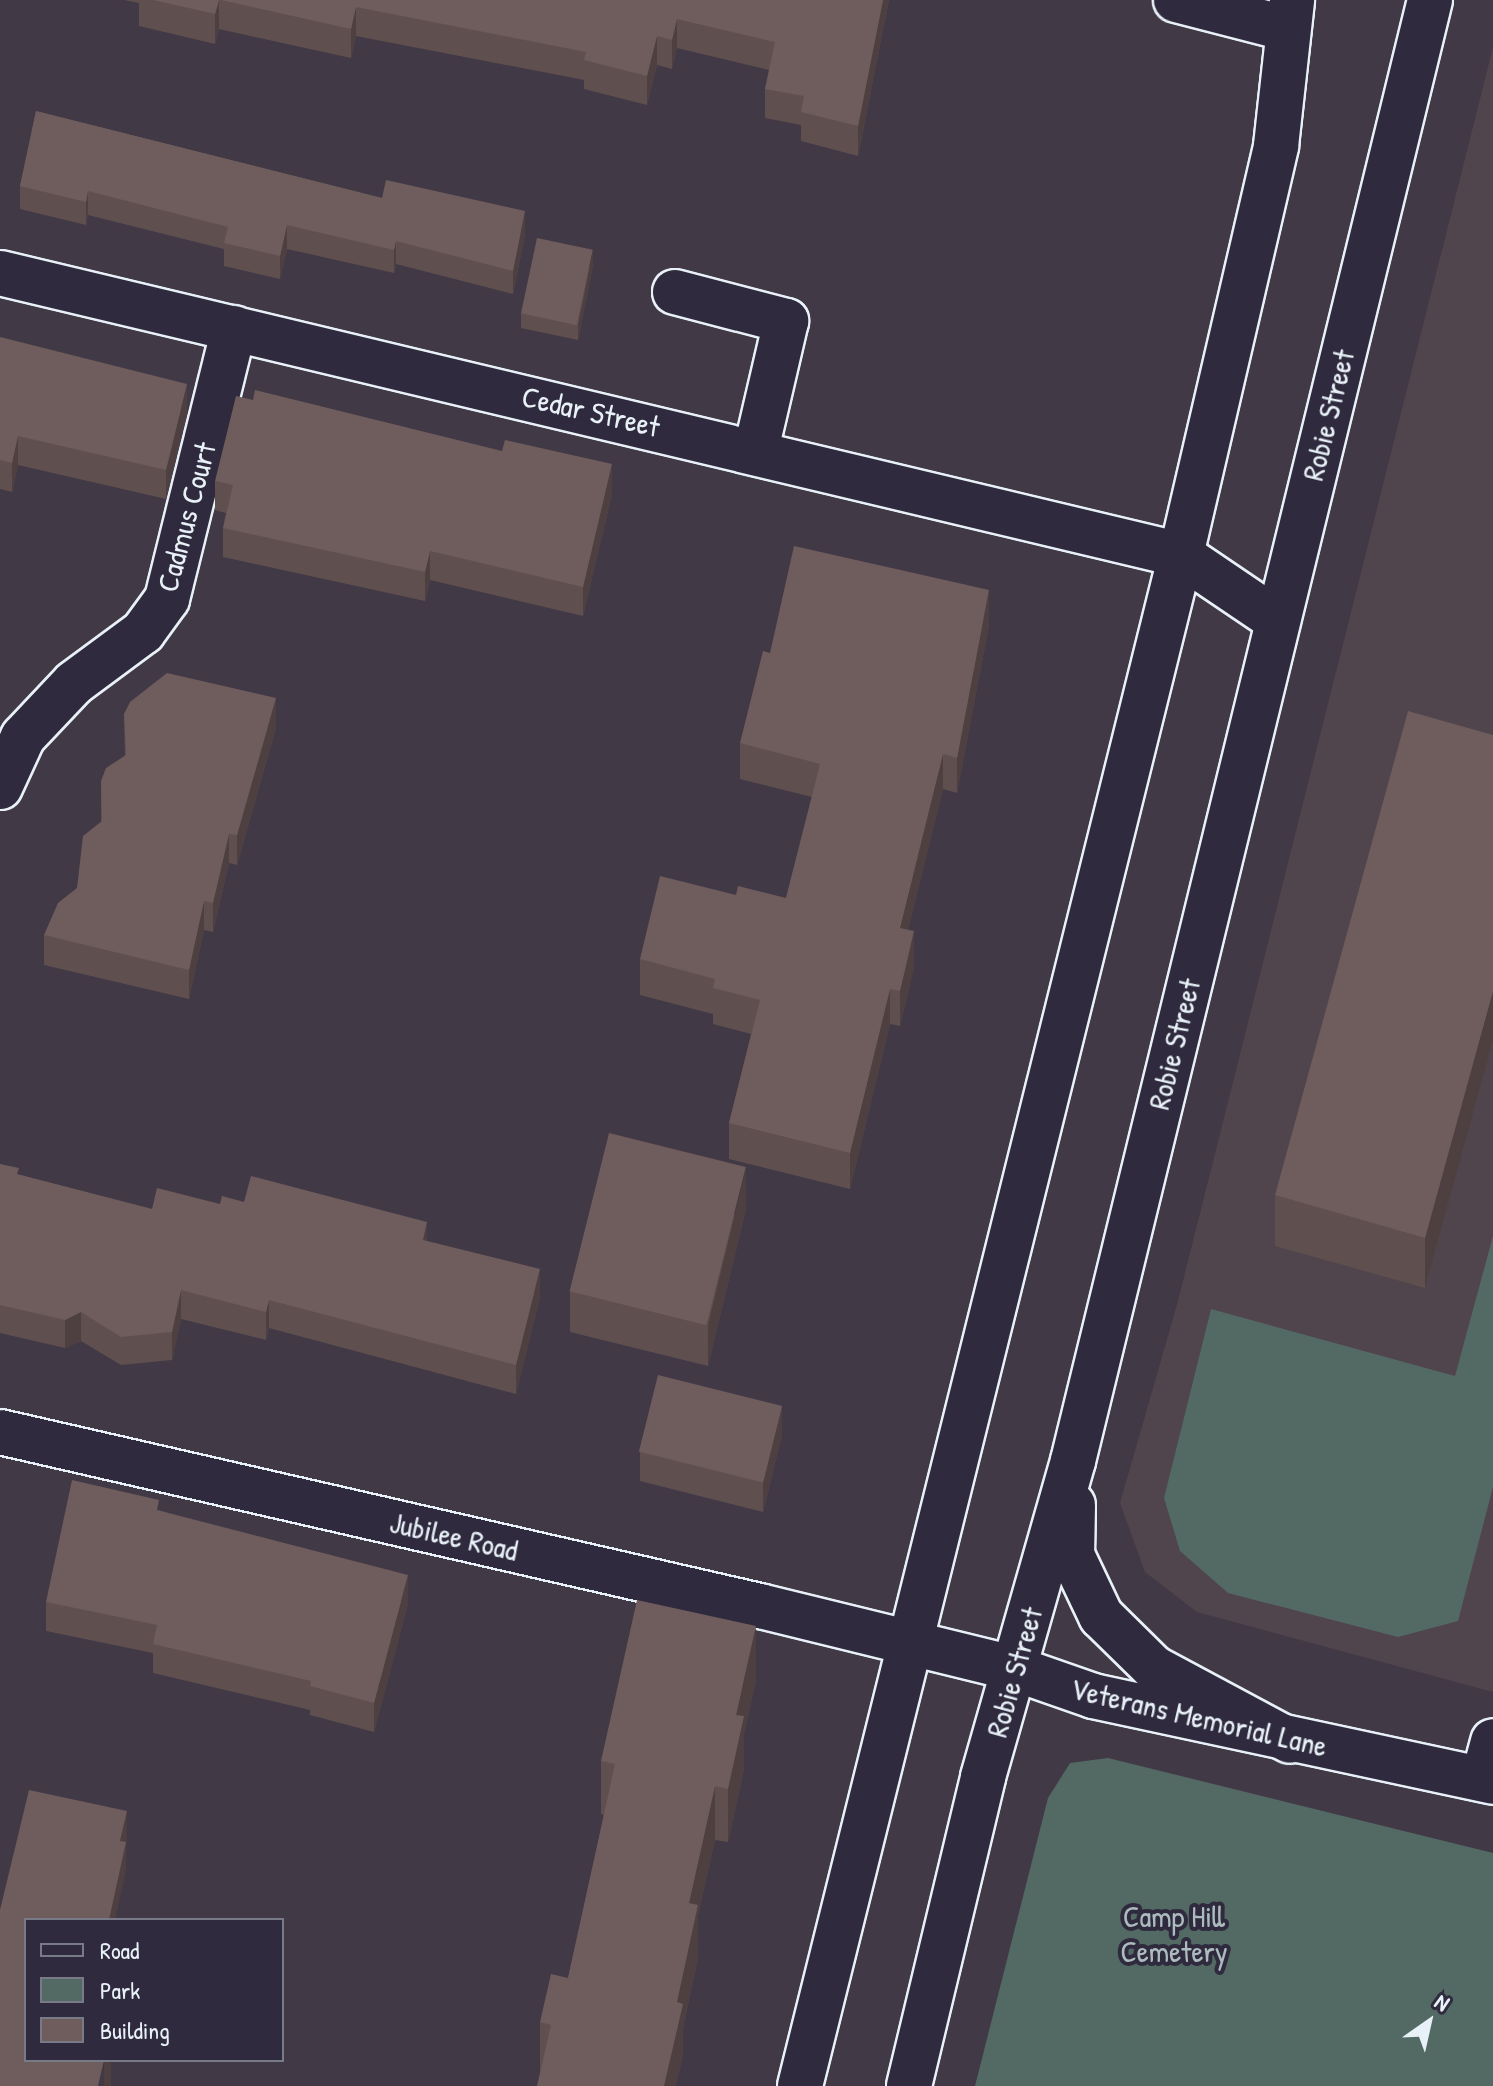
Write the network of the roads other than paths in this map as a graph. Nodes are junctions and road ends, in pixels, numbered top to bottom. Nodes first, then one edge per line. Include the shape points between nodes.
1 (1176, 0) edge
2 (1430, 0) edge
3 (1288, 14) edge
4 (0, 273) edge
5 (675, 292) dead end
6 (234, 328) junction
7 (756, 450) junction
8 (1181, 555) junction
9 (1277, 620) junction
10 (0, 787) edge
11 (0, 1432) edge
12 (1073, 1461) junction
13 (907, 1643) junction
14 (1016, 1669) junction
15 (1290, 1741) junction
16 (1490, 1767) edge
17 (800, 2086) edge
18 (909, 2086) edge

1 - 3 main road
2 - 9 main road, Robie Street
3 - 8 main road via 1276,146
4 - 6 main road, Cedar Street
5 - 7 main road via 786,321
6 - 7 main road, Cedar Street
6 - 10 main road, Cadmus Court via 167,599 143,632 74,683 23,737
7 - 8 main road, Cedar Street
8 - 9 main road
8 - 13 main road
9 - 12 main road, Robie Street
11 - 13 main road, Jubilee Road
12 - 14 main road, Robie Street
12 - 15 main road via 1072,1555 1101,1616 1154,1668
13 - 14 main road, Veterans Memorial Lane
13 - 17 main road
14 - 15 main road, Veterans Memorial Lane via 1093,1696
14 - 18 main road, Robie Street via 983,1777
15 - 16 main road, Veterans Memorial Lane

